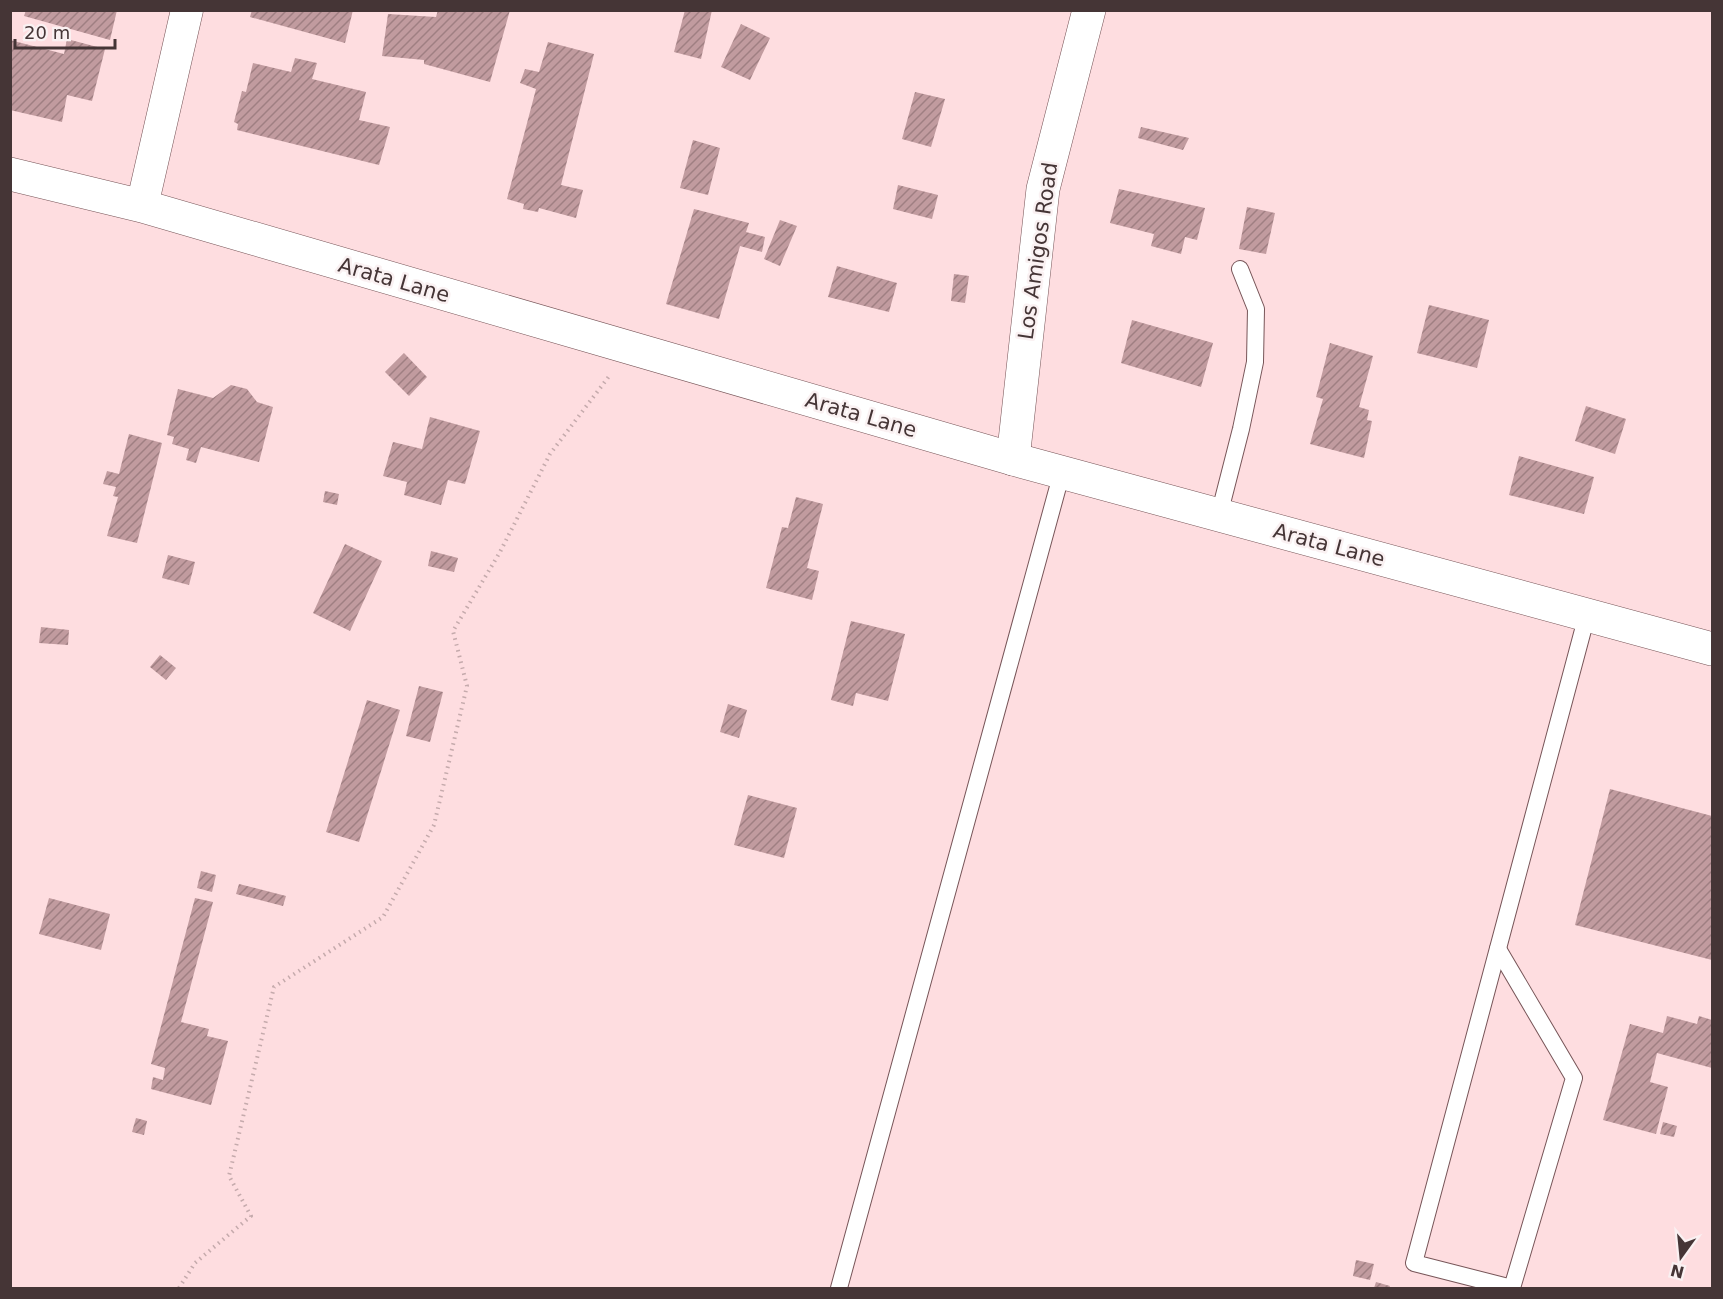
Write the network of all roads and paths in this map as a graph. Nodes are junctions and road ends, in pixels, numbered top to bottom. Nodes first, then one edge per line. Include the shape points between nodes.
1 (187, 10) edge
2 (1089, 10) edge
3 (10, 174) edge
4 (142, 207) junction
5 (1240, 269) dead end
6 (630, 348) junction
7 (1012, 459) junction
8 (1062, 472) junction
9 (1219, 516) junction
10 (1587, 615) junction
11 (1713, 649) edge
12 (1498, 949) junction
13 (179, 1288) edge
14 (839, 1288) edge
15 (1512, 1288) edge

1 - 4 street
2 - 7 street, Los Amigos Road via 1042,189
3 - 4 street, Arata Lane
4 - 6 street, Arata Lane
5 - 9 lane via 1256,309 1255,362
6 - 7 street, Arata Lane
6 - 13 path via 550,454 500,552 453,631 467,686 434,825 383,916 274,987 229,1176 250,1216 195,1263
7 - 8 street, Arata Lane
8 - 9 street, Arata Lane
8 - 14 lane
9 - 10 street, Arata Lane
10 - 11 street, Arata Lane
10 - 12 lane
12 - 15 lane via 1574,1078
12 - 15 lane via 1414,1263

